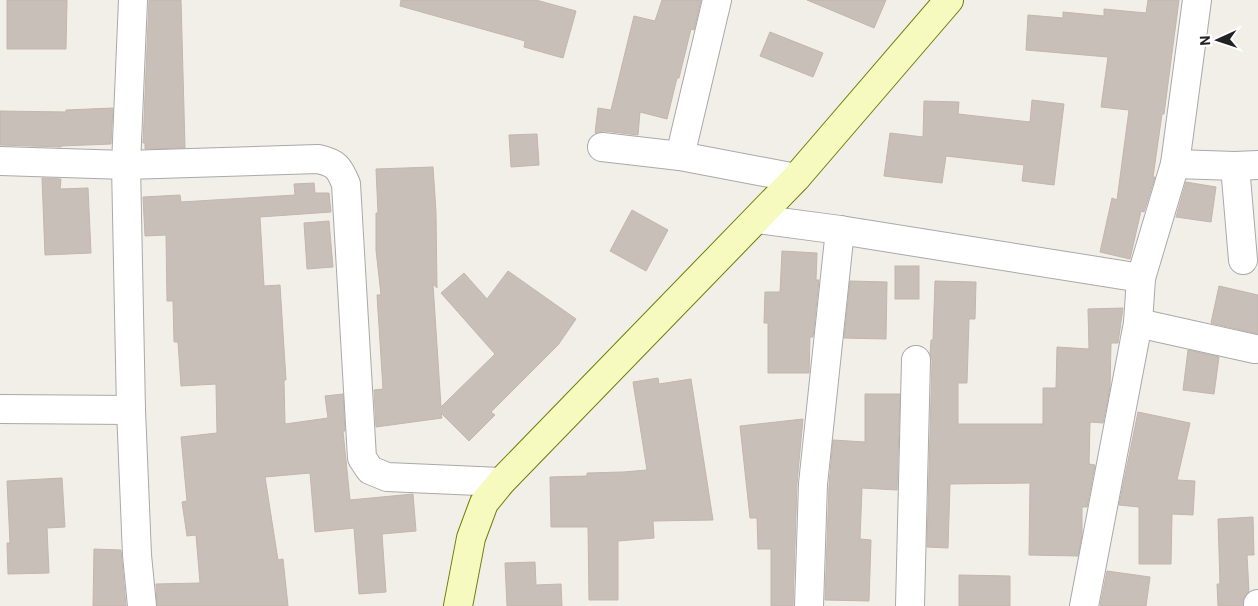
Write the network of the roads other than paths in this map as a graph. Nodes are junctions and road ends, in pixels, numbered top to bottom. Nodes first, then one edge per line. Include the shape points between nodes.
1 (133, 0) edge
2 (717, 0) edge
3 (949, 0) edge
4 (1198, 0) edge
5 (602, 147) dead end
6 (680, 156) junction
7 (0, 161) edge
8 (126, 164) junction
9 (1175, 164) junction
10 (1247, 165) edge
11 (796, 178) junction
12 (758, 219) junction
13 (840, 230) junction
14 (1243, 260) dead end
15 (1141, 278) junction
16 (1138, 323) junction
17 (1255, 349) dead end
18 (916, 360) dead end
19 (0, 409) edge
20 (131, 410) junction
21 (501, 482) junction
22 (142, 606) edge
23 (458, 606) edge
24 (809, 606) edge
25 (910, 606) edge
26 (1084, 606) edge

1 - 8 street
2 - 6 street
3 - 11 main road
4 - 9 street
5 - 6 street
6 - 11 street
7 - 8 street
8 - 20 street
8 - 21 street via 318,159 331,162 340,170 346,184 362,458 370,470 387,477
9 - 10 street
9 - 15 street
10 - 14 street
11 - 12 main road
12 - 13 street
12 - 21 main road
13 - 15 street
13 - 24 street via 813,484
15 - 16 street
16 - 17 street
16 - 26 street
18 - 25 street
19 - 20 street
20 - 22 street
21 - 23 main road via 484,503 478,520

